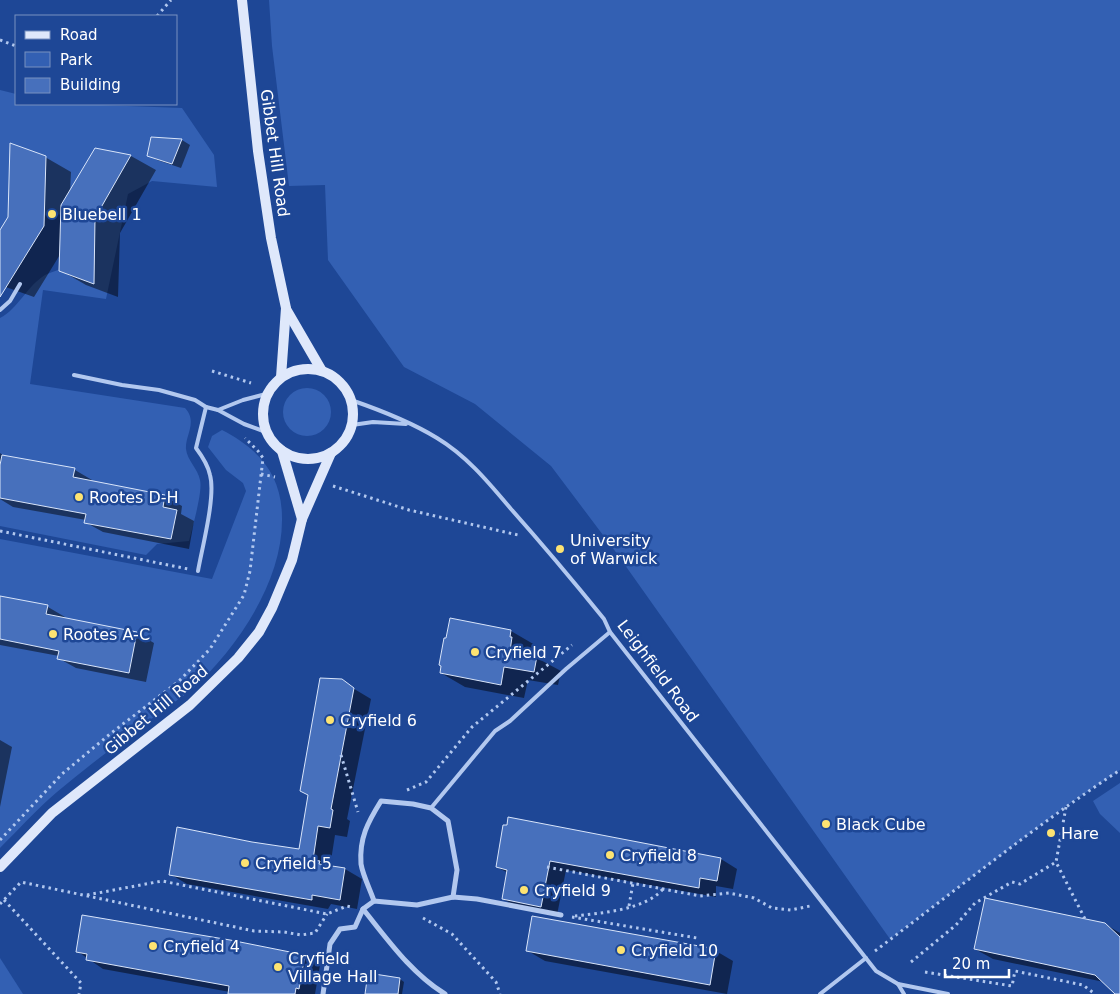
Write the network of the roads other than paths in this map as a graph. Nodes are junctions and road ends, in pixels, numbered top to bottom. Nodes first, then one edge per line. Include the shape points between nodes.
1 (242, 0) edge
2 (20, 284) dead end
3 (286, 308) junction
4 (0, 310) edge
5 (322, 371) junction
6 (74, 375) dead end
7 (281, 377) junction
8 (266, 394) junction
9 (351, 400) junction
10 (206, 407) junction
11 (218, 410) junction
12 (409, 424) junction
13 (352, 425) junction
14 (266, 432) junction
15 (282, 451) junction
16 (331, 453) junction
17 (302, 519) junction
18 (198, 571) road end
19 (610, 632) junction
20 (431, 808) junction
21 (0, 867) edge
22 (453, 897) junction
23 (374, 901) junction
24 (363, 909) junction
25 (561, 915) dead end
26 (866, 958) junction
27 (898, 984) junction
28 (323, 994) edge
29 (446, 994) edge
30 (820, 994) edge
31 (904, 994) edge
32 (948, 994) edge

1 - 3 street, Gibbet Hill Road via 258,151
2 - 4 lane
3 - 5 street, Gibbet Hill Road
3 - 7 street, Gibbet Hill Road
5 - 7 street via 294,370
5 - 9 street via 335,378
6 - 10 lane via 159,390 195,400
7 - 8 street
8 - 11 lane
8 - 14 street via 262,413
9 - 12 lane, Leighfield Road
9 - 13 street
10 - 11 lane
10 - 18 lane via 196,448 205,462 212,491
11 - 14 lane
12 - 13 lane, Leighfield Road via 373,422
12 - 19 lane, Leighfield Road via 438,438 479,472 604,619
13 - 16 street via 344,441
14 - 15 street
15 - 16 street via 306,459
15 - 17 street, Gibbet Hill Road
16 - 17 street, Gibbet Hill Road
17 - 21 street, Gibbet Hill Road via 292,560 272,608 259,632 238,658 190,705 52,813
19 - 20 lane via 495,731
19 - 26 lane, Leighfield Road
20 - 22 street via 448,821 457,870
20 - 23 street via 382,801 368,822 362,839 361,864
22 - 23 street via 417,905
22 - 25 street
23 - 24 street
24 - 28 street via 355,928 340,929 330,944
24 - 29 street via 402,958 429,984
26 - 27 lane via 876,971
26 - 30 lane
27 - 31 lane
27 - 32 lane

